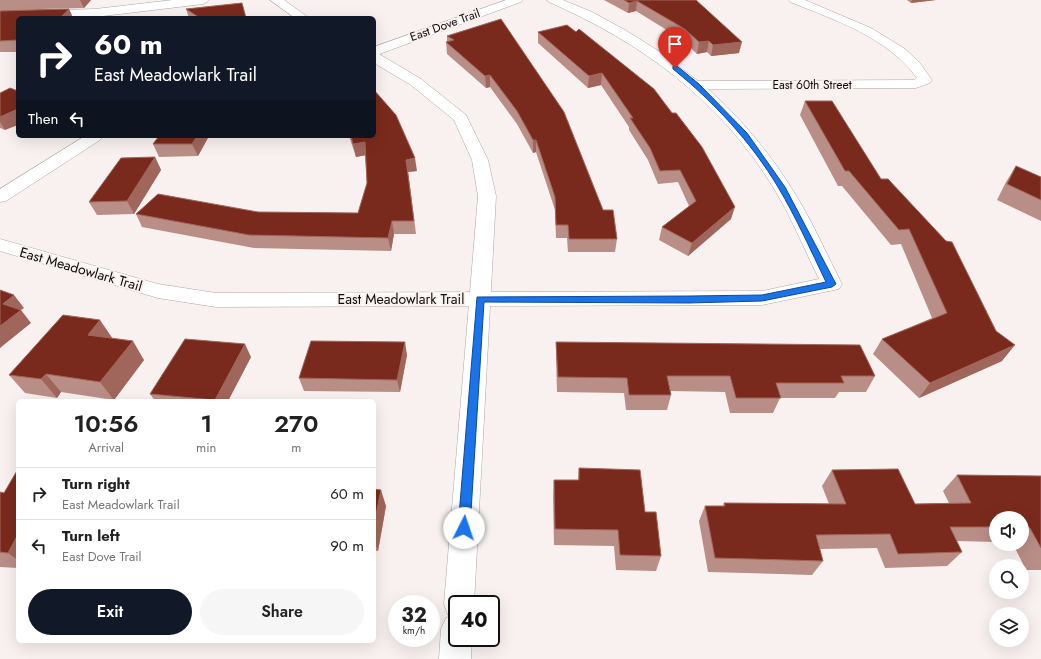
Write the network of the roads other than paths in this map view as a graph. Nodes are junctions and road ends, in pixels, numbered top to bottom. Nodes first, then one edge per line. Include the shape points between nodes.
1 (203, 0) edge
2 (276, 0) edge
3 (517, 0) edge
4 (554, 0) edge
5 (794, 0) edge
6 (0, 16) edge
7 (300, 16) edge
8 (376, 51) edge
9 (376, 58) edge
10 (697, 85) junction
11 (92, 138) edge
12 (0, 197) edge
13 (0, 245) edge
14 (480, 299) junction
15 (460, 595) edge
16 (456, 647) edge
17 (455, 659) edge

1 - 6 street via 95,13
2 - 7 street
3 - 8 street, East Dove Trail
4 - 10 street via 586,14 641,45
5 - 10 street, East 60th Street via 879,38 920,70 925,80 916,84
9 - 14 street via 416,82 460,118 480,160 487,196
10 - 14 street, East Meadowlark Trail via 744,134 782,187 832,284 762,298
11 - 12 street
13 - 14 street, East Meadowlark Trail via 158,291 216,300
14 - 15 street
16 - 17 street

